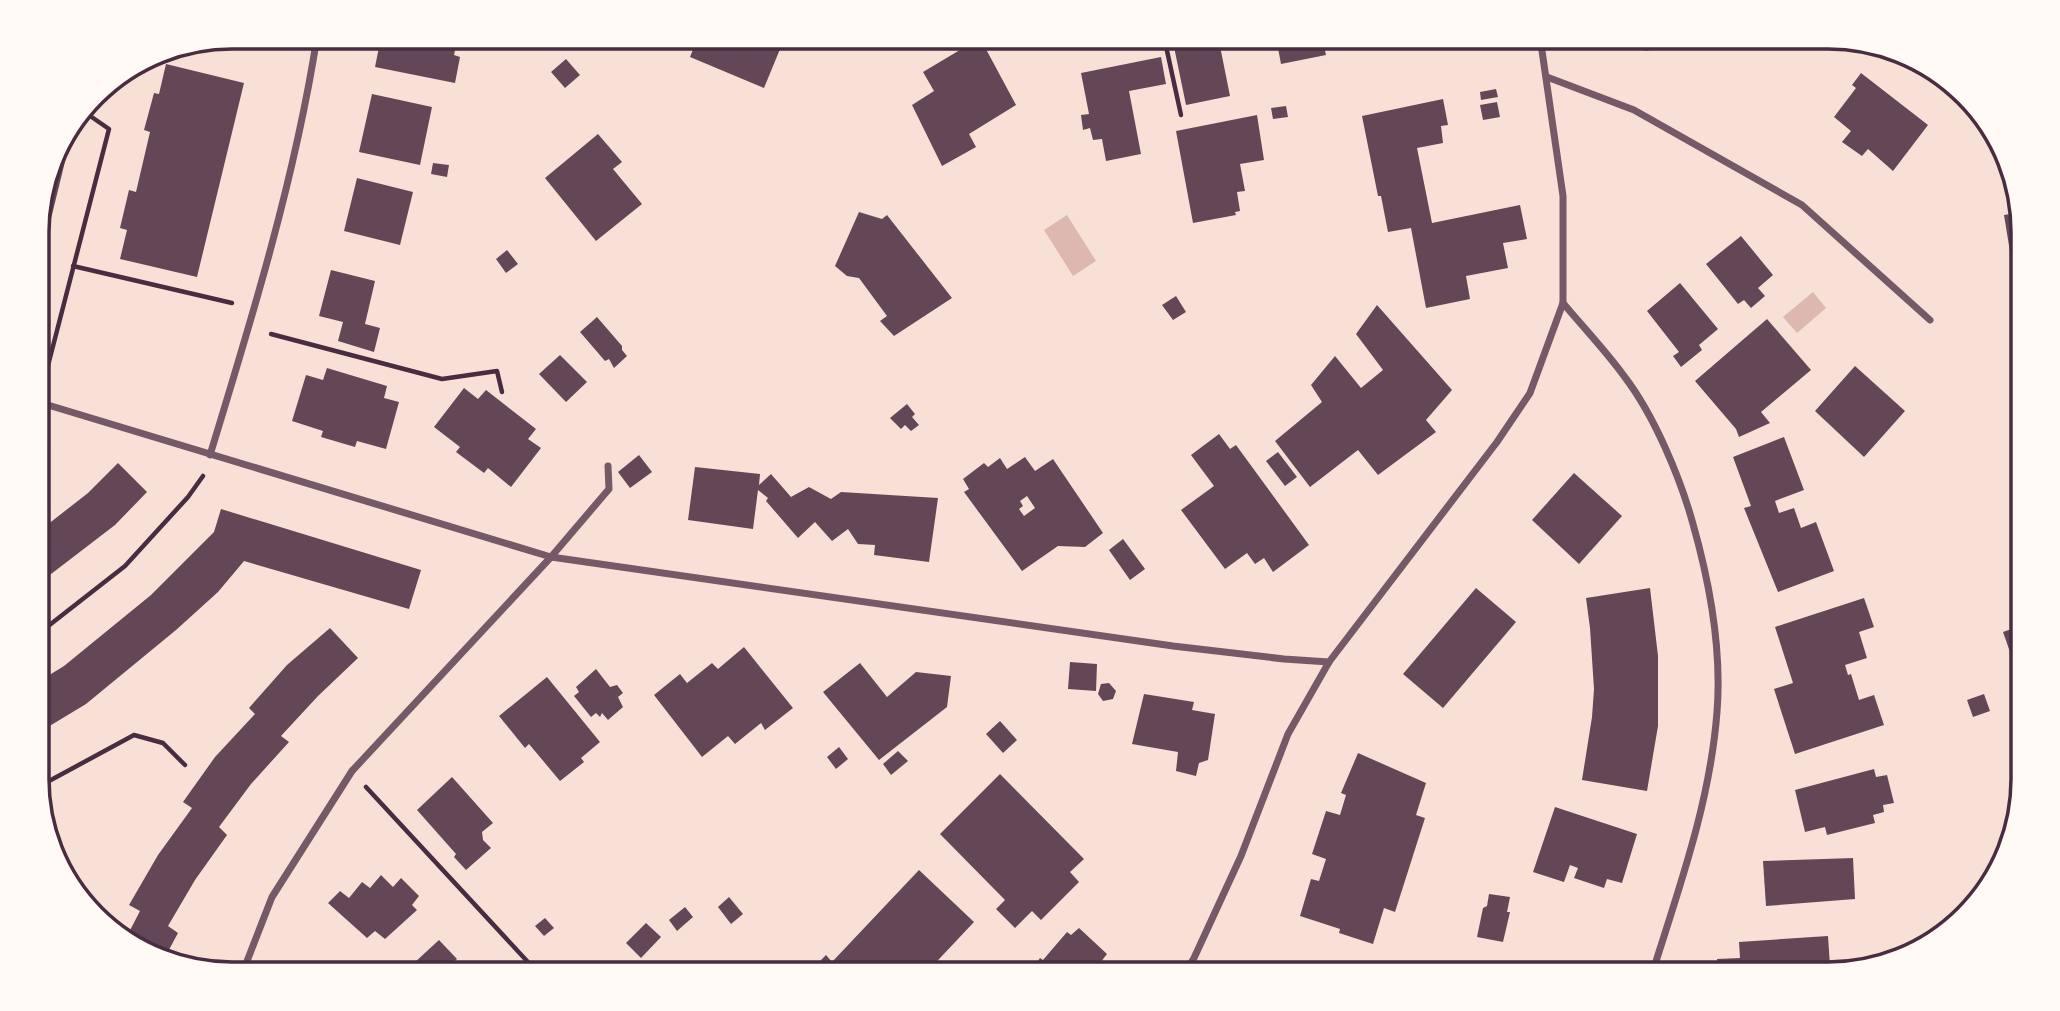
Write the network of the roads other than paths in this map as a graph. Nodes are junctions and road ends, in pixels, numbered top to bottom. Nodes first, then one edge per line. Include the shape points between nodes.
1 (314, 49) edge
2 (1542, 49) edge
3 (1547, 77) junction
4 (1563, 303) junction
5 (1930, 320) dead end
6 (49, 405) edge
7 (210, 455) junction
8 (608, 466) dead end
9 (551, 556) junction
10 (1329, 662) junction
11 (247, 962) edge
12 (1192, 962) edge
13 (1656, 962) edge

1 - 7 street via 285,189
2 - 3 street
3 - 4 street via 1563,196
3 - 5 street via 1634,110 1802,205
4 - 10 street via 1530,393
4 - 13 street via 1625,377 1660,438 1685,494 1712,604 1717,711 1710,768 1695,838
6 - 7 street
7 - 9 street
8 - 9 street via 609,489
9 - 10 street via 1173,646
9 - 11 street via 352,771 272,897
10 - 12 street via 1288,734 1241,856

